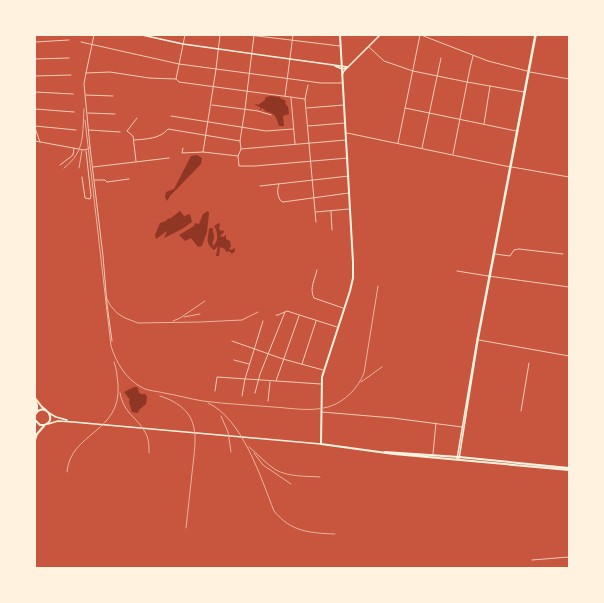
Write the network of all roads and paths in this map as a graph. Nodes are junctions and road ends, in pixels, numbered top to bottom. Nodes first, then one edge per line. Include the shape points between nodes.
1 (94, 35) edge
2 (142, 35) edge
3 (185, 35) edge
4 (220, 35) edge
5 (249, 35) edge
6 (254, 35) edge
7 (293, 35) edge
8 (340, 35) edge
9 (380, 35) edge
10 (421, 35) edge
11 (535, 35) edge
12 (69, 40) dead end
13 (292, 40) junction
14 (35, 42) edge
15 (81, 42) dead end
16 (92, 44) junction
17 (184, 44) junction
18 (340, 46) junction
19 (368, 47) junction
20 (217, 49) junction
21 (251, 53) junction
22 (474, 56) junction
23 (69, 58) dead end
24 (289, 58) junction
25 (441, 58) dead end
26 (35, 59) edge
27 (179, 64) junction
28 (348, 67) junction
29 (342, 68) junction
30 (216, 69) junction
31 (413, 71) junction
32 (528, 72) junction
33 (86, 73) junction
34 (250, 73) junction
35 (71, 75) dead end
36 (342, 75) junction
37 (35, 76) edge
38 (437, 77) junction
39 (289, 78) junction
40 (569, 79) edge
41 (176, 80) junction
42 (467, 82) junction
43 (343, 83) junction
44 (308, 85) dead end
45 (490, 86) junction
46 (214, 87) junction
47 (35, 92) edge
48 (247, 92) junction
49 (525, 92) junction
50 (73, 94) dead end
51 (85, 95) junction
52 (113, 96) dead end
53 (285, 96) junction
54 (291, 97) junction
55 (305, 99) junction
56 (211, 105) junction
57 (344, 105) junction
58 (306, 108) junction
59 (405, 108) junction
60 (245, 109) junction
61 (35, 110) edge
62 (74, 112) dead end
63 (87, 113) junction
64 (115, 114) dead end
65 (430, 114) junction
66 (271, 115) dead end
67 (171, 116) dead end
68 (137, 118) dead end
69 (460, 120) junction
70 (209, 122) junction
71 (345, 123) junction
72 (484, 125) junction
73 (308, 126) junction
74 (35, 127) edge
75 (243, 128) junction
76 (294, 129) junction
77 (76, 130) dead end
78 (89, 130) junction
79 (120, 132) dead end
80 (517, 132) junction
81 (346, 133) junction
82 (207, 135) junction
83 (134, 140) junction
84 (347, 140) junction
85 (35, 141) edge
86 (240, 141) junction
87 (40, 142) junction
88 (309, 143) junction
89 (398, 143) junction
90 (296, 145) junction
91 (90, 146) junction
92 (74, 148) junction
93 (183, 148) dead end
94 (241, 149) junction
95 (422, 149) junction
96 (86, 150) junction
97 (203, 152) junction
98 (453, 155) junction
99 (238, 156) junction
100 (168, 158) dead end
101 (348, 158) junction
102 (310, 161) junction
103 (136, 162) junction
104 (60, 165) dead end
105 (92, 167) junction
106 (511, 167) junction
107 (349, 176) junction
108 (82, 177) dead end
109 (569, 177) edge
110 (128, 179) dead end
111 (94, 180) junction
112 (312, 180) junction
113 (279, 184) junction
114 (260, 186) dead end
115 (350, 193) junction
116 (314, 197) junction
117 (351, 209) junction
118 (331, 211) junction
119 (316, 212) junction
120 (316, 222) dead end
121 (332, 230) dead end
122 (494, 253) junction
123 (563, 254) dead end
124 (316, 270) dead end
125 (457, 271) dead end
126 (489, 276) junction
127 (569, 287) edge
128 (344, 308) junction
129 (285, 312) junction
130 (276, 315) dead end
131 (299, 316) junction
132 (263, 321) dead end
133 (316, 321) junction
134 (338, 327) junction
135 (477, 340) junction
136 (112, 341) dead end
137 (232, 341) dead end
138 (255, 349) junction
139 (268, 353) junction
140 (569, 356) edge
141 (283, 358) junction
142 (234, 360) dead end
143 (529, 363) dead end
144 (302, 364) junction
145 (250, 365) junction
146 (324, 370) junction
147 (245, 379) junction
148 (258, 380) junction
149 (270, 381) junction
150 (275, 382) junction
151 (321, 384) junction
152 (214, 390) dead end
153 (255, 393) dead end
154 (242, 396) dead end
155 (35, 399) edge
156 (268, 401) dead end
157 (48, 411) junction
158 (521, 411) dead end
159 (321, 412) junction
160 (36, 414) edge
161 (35, 420) edge
162 (73, 422) junction
163 (436, 423) junction
164 (47, 424) junction
165 (463, 427) junction
166 (35, 430) edge
167 (35, 440) edge
168 (321, 444) junction
169 (433, 456) junction
170 (458, 458) junction
171 (569, 469) edge
172 (569, 557) edge
173 (532, 560) dead end

1 - 16 street
2 - 17 main road
3 - 17 street
4 - 20 street
5 - 6 street
6 - 13 street
6 - 21 street
7 - 13 street
8 - 18 main road
9 - 19 main road
10 - 22 street
10 - 31 street
11 - 32 main road
12 - 14 street
13 - 18 street
13 - 24 street
15 - 16 street
16 - 27 street
16 - 33 street
17 - 20 main road
17 - 27 street
18 - 29 main road
19 - 28 main road
19 - 31 street via 384,61
20 - 21 main road
20 - 30 street
21 - 24 main road
21 - 34 street
22 - 32 street
22 - 42 street
23 - 26 street
24 - 29 main road
24 - 39 street
25 - 38 street
27 - 30 street
27 - 41 street
28 - 29 main road
28 - 36 main road
29 - 36 main road
30 - 34 street
30 - 46 street
31 - 38 street
31 - 59 street
32 - 40 street
32 - 49 main road
33 - 41 street via 110,72
33 - 51 street
34 - 39 street
34 - 48 street
35 - 37 street
36 - 43 main road
38 - 42 street
38 - 65 street
39 - 43 street via 321,83
39 - 53 street
41 - 46 street
42 - 45 street
42 - 69 street
43 - 57 main road
44 - 55 street
45 - 49 street
45 - 72 street
46 - 48 street
46 - 56 street
47 - 50 street
48 - 53 street
48 - 60 street
49 - 80 main road
51 - 52 street
51 - 63 street
53 - 54 street
54 - 55 street
54 - 76 street
55 - 58 street
56 - 60 street
56 - 70 street
57 - 58 street
57 - 71 main road
58 - 73 street
59 - 65 street
59 - 89 street
60 - 66 street
60 - 75 street
61 - 62 street
63 - 64 street
63 - 78 street
65 - 69 street
65 - 95 street
67 - 70 street
68 - 83 street via 127,131
69 - 72 street
69 - 98 street
70 - 75 street
70 - 82 street
71 - 73 street
71 - 81 main road
72 - 80 street
73 - 88 street
74 - 77 street
74 - 87 street
75 - 76 street via 266,131
75 - 86 street
76 - 90 street
78 - 79 street
78 - 91 street
80 - 106 main road
81 - 84 main road
81 - 89 street
82 - 83 street via 168,129 158,137
82 - 86 street
82 - 97 street
83 - 103 street
84 - 88 street
84 - 101 main road
85 - 87 street
86 - 94 street
87 - 92 street
88 - 90 street
88 - 102 street
89 - 95 street
90 - 94 street
91 - 96 street
91 - 105 street
92 - 96 street
92 - 104 street via 73,155
93 - 97 street via 182,153
94 - 99 street
95 - 98 street
96 - 108 street via 90,199 85,198
97 - 99 street
98 - 106 street
99 - 102 street via 239,166
100 - 103 street
101 - 102 street
101 - 107 main road
102 - 112 street
103 - 105 street
105 - 111 street
106 - 109 street
106 - 122 main road
107 - 112 street
107 - 115 main road
110 - 111 street via 110,182
111 - 136 street
112 - 113 street
112 - 116 street
113 - 114 street
113 - 116 street via 280,201
115 - 116 street
115 - 117 main road
116 - 119 street
117 - 118 street
117 - 128 main road via 353,278
118 - 119 street
118 - 121 street
119 - 120 street
122 - 123 street via 510,256 514,250 519,249
122 - 126 main road
124 - 128 street via 312,288 314,298
125 - 126 street
126 - 127 street
126 - 135 main road
128 - 134 main road
129 - 130 street
129 - 131 street
129 - 139 street
131 - 133 street
131 - 141 street
132 - 138 street
133 - 134 street
133 - 144 street
134 - 146 main road
135 - 140 street
135 - 165 main road
137 - 138 street
138 - 139 street
138 - 145 street
139 - 141 street
139 - 148 street
141 - 144 street
141 - 150 street
142 - 145 street
143 - 158 street
144 - 146 street
145 - 147 street
146 - 151 main road
147 - 148 street
147 - 152 street via 217,377
147 - 154 street
148 - 149 street
148 - 153 street
149 - 150 street
149 - 156 street
150 - 151 street
151 - 159 main road
155 - 157 main road
155 - 160 main road
157 - 160 main road via 42,409
157 - 162 main road via 58,418
157 - 164 main road via 51,419
159 - 163 street
159 - 168 main road
161 - 164 main road via 38,424
161 - 166 main road
162 - 164 main road via 58,421
162 - 168 main road
163 - 165 street
163 - 169 street
164 - 167 main road
165 - 170 main road
168 - 169 main road
168 - 170 main road via 394,454
169 - 170 main road
170 - 171 main road
172 - 173 street

